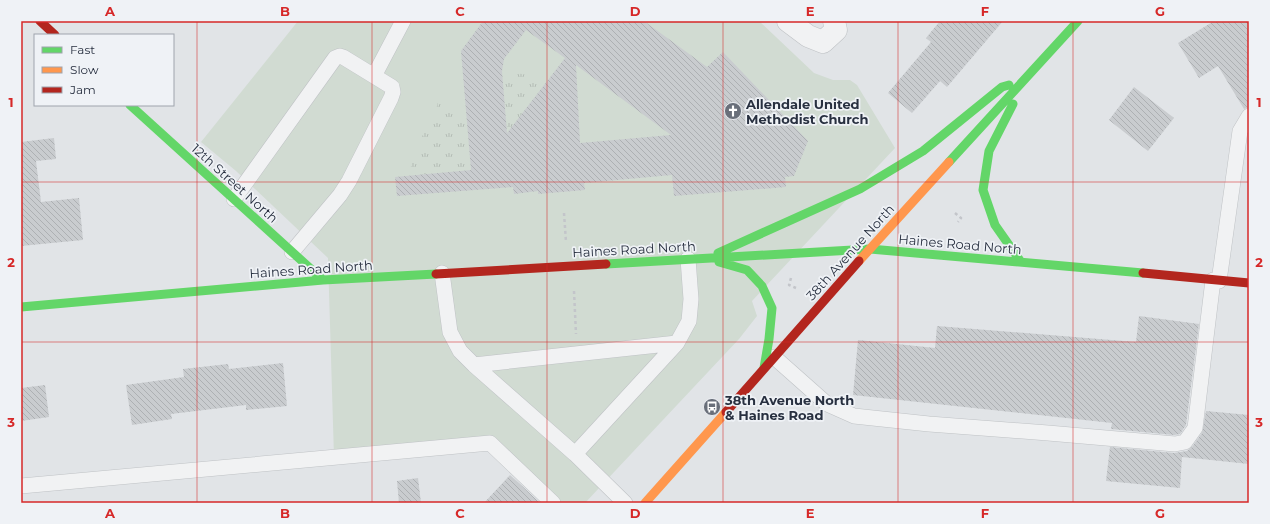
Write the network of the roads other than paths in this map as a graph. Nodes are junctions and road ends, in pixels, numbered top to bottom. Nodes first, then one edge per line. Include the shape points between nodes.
1 (40, 21) edge
2 (403, 21) edge
3 (788, 21) edge
4 (1078, 21) edge
5 (835, 26) edge
6 (54, 34) edge
7 (374, 76) junction
8 (1026, 79) junction
9 (131, 106) edge
10 (1249, 116) edge
11 (234, 199) junction
12 (870, 249) junction
13 (292, 252) junction
14 (706, 258) junction
15 (688, 259) junction
16 (1021, 262) junction
17 (442, 273) junction
18 (323, 280) junction
19 (1216, 280) junction
20 (1249, 283) edge
21 (21, 307) edge
22 (677, 343) junction
23 (774, 357) junction
24 (474, 365) junction
25 (764, 368) junction
26 (575, 454) junction
27 (21, 486) edge
28 (553, 503) edge
29 (625, 503) edge
30 (645, 503) edge

1 - 6 street
2 - 7 lane
3 - 5 street via 808,36 823,42
4 - 8 street, 38th Avenue North
7 - 11 lane via 343,57 335,58
7 - 13 lane via 392,87 393,92 340,195
8 - 12 street, 38th Avenue North
8 - 14 street via 1002,87 923,151 860,189
8 - 16 street via 989,151 983,190 995,225
9 - 11 street, 12th Street North
10 - 19 lane via 1240,131
11 - 13 street, 12th Street North
12 - 14 street, Haines Road North
12 - 16 street, Haines Road North
12 - 23 street, 38th Avenue North
13 - 18 street, 12th Street North
14 - 15 street, Haines Road North
14 - 25 street via 747,270 762,286 772,308
15 - 17 street, Haines Road North
15 - 22 lane via 691,299 689,321
16 - 19 street, Haines Road North
17 - 18 street, Haines Road North
17 - 24 lane via 450,332 460,351
18 - 21 street, Haines Road North
19 - 20 street, Haines Road North
19 - 23 lane via 1194,428 1185,442 1175,444 854,416 827,404
22 - 24 lane
22 - 26 lane
23 - 25 street, 38th Avenue North
24 - 26 lane
25 - 30 street, 38th Avenue North
26 - 29 lane
27 - 28 lane via 490,443

